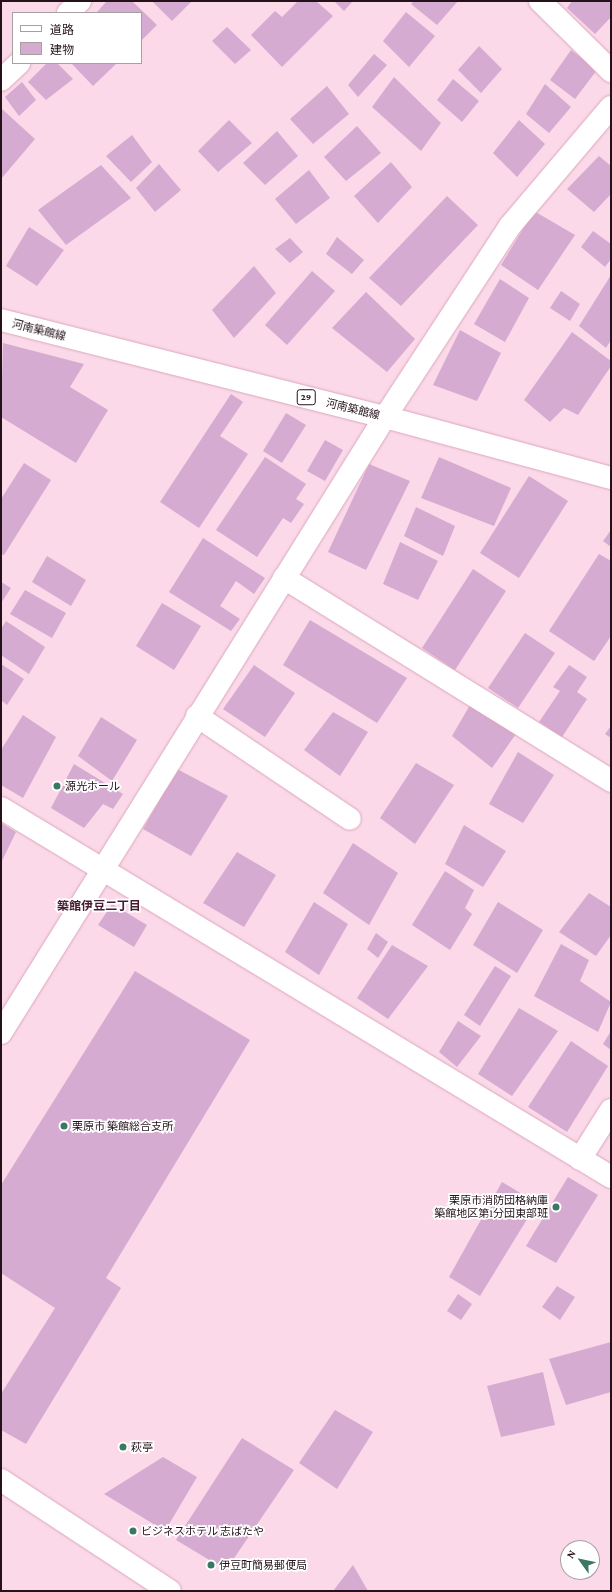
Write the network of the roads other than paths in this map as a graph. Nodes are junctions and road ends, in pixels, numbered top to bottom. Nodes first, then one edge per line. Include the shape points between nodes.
1 (80, 1) edge
2 (540, 1) edge
3 (69, 12) edge
4 (18, 64) edge
5 (611, 71) edge
6 (1, 80) edge
7 (611, 107) edge
8 (1, 320) edge
9 (385, 417) junction
10 (611, 478) edge
11 (284, 578) junction
12 (197, 716) junction
13 (611, 781) edge
14 (1, 808) edge
15 (350, 819) dead end
16 (101, 869) junction
17 (1, 1033) edge
18 (611, 1110) edge
19 (580, 1159) junction
20 (611, 1177) edge
21 (1, 1480) edge
22 (170, 1591) edge

1 - 3 street
2 - 5 street
4 - 6 street
7 - 9 street via 510,226
8 - 9 street, 河南築館線 / 29
9 - 10 street, 河南築館線 / 29
9 - 11 street
11 - 12 street
11 - 13 street
12 - 15 street
12 - 16 street
14 - 16 street
16 - 17 street
16 - 19 street
18 - 19 street
19 - 20 street
21 - 22 street

